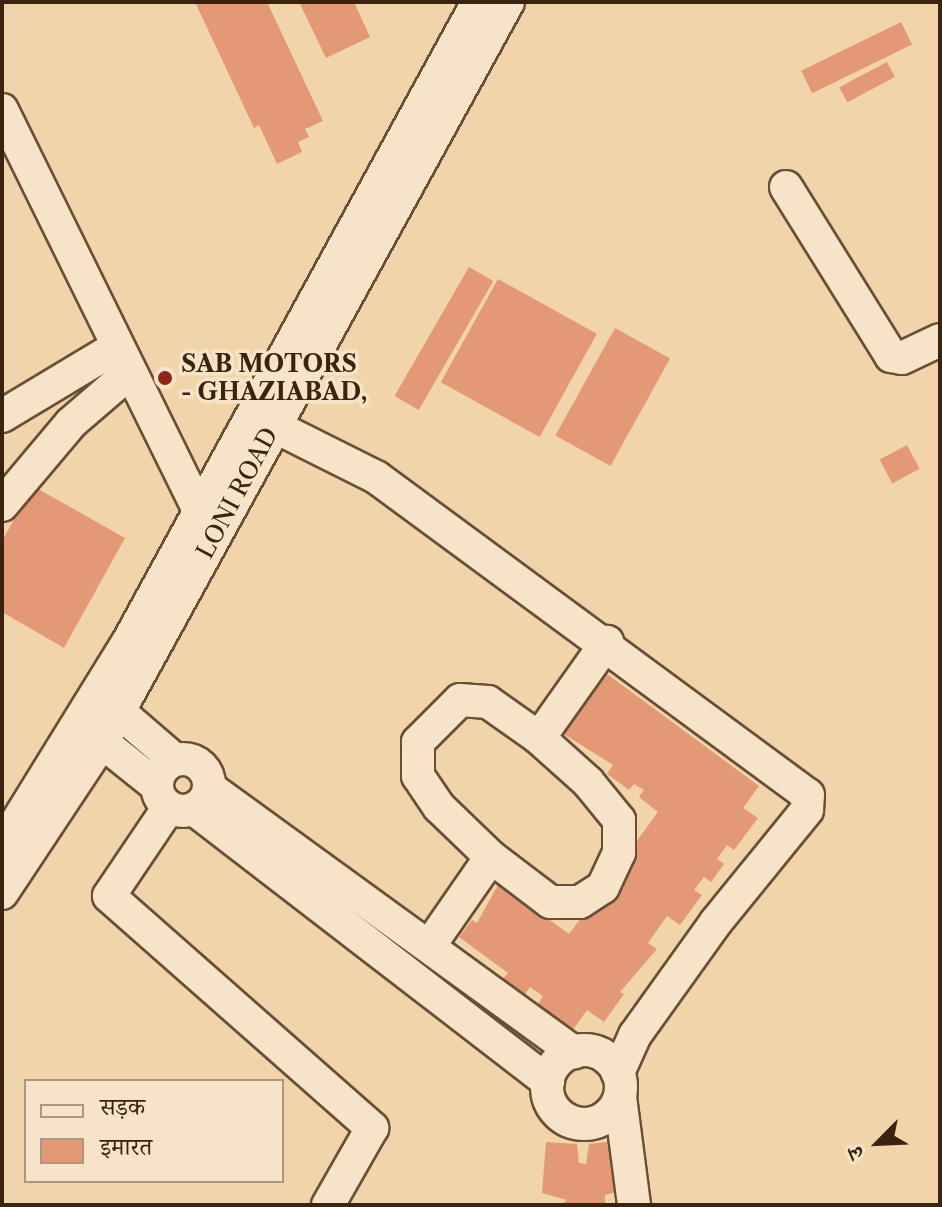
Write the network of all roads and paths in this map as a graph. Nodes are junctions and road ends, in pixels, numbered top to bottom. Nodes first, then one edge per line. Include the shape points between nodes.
1 (478, 2) edge
2 (508, 2) edge
3 (2, 110) edge
4 (426, 122) junction
5 (786, 187) dead end
6 (940, 340) edge
7 (124, 359) junction
8 (2, 416) edge
9 (272, 425) junction
10 (2, 505) edge
11 (206, 526) junction
12 (607, 642) junction
13 (118, 711) junction
14 (539, 738) junction
15 (102, 742) junction
16 (181, 790) junction
17 (2, 846) edge
18 (491, 857) junction
19 (2, 893) edge
20 (430, 945) junction
21 (574, 1052) junction
22 (548, 1082) junction
23 (619, 1085) junction
24 (328, 1205) edge
25 (634, 1205) edge

1 - 4 street, LONI ROAD
2 - 4 street, LONI ROAD
3 - 7 street
4 - 9 street, LONI ROAD
4 - 11 street, LONI ROAD
5 - 6 street via 891,356 902,358
7 - 8 street
7 - 10 street
7 - 11 street
9 - 11 street, LONI ROAD
9 - 12 street via 376,477
11 - 13 street, LONI ROAD
11 - 17 street, LONI ROAD
12 - 14 street
12 - 23 street via 802,789 809,803 635,1035
13 - 15 street, LONI ROAD
13 - 16 street
14 - 18 street via 488,702 460,700 418,742 418,776 439,807
14 - 18 street via 588,782 619,820 619,853 603,887 580,902 550,902
15 - 16 street
15 - 19 street, LONI ROAD
16 - 20 street
16 - 22 street
16 - 24 street via 109,896 372,1128
18 - 20 street
20 - 21 street
21 - 22 street via 558,1061
21 - 23 street via 603,1054
22 - 23 street via 553,1106 572,1122 596,1122
23 - 25 street

